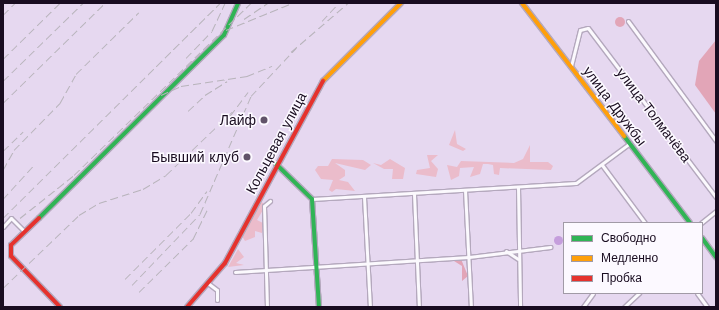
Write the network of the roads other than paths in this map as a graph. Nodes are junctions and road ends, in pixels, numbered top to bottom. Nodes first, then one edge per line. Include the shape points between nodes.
1 (238, 3) edge
2 (401, 3) edge
3 (522, 3) edge
4 (628, 21) dead end
5 (571, 66) junction
6 (716, 141) edge
7 (630, 143) junction
8 (276, 164) junction
9 (602, 165) junction
10 (518, 187) junction
11 (465, 190) junction
12 (414, 194) junction
13 (364, 197) junction
14 (716, 197) edge
15 (312, 199) junction
16 (270, 201) dead end
17 (716, 211) edge
18 (644, 222) edge
19 (689, 222) edge
20 (702, 222) edge
21 (3, 227) edge
22 (23, 230) junction
23 (703, 239) edge
24 (550, 247) dead end
25 (518, 248) junction
26 (505, 251) junction
27 (470, 257) junction
28 (716, 257) edge
29 (518, 259) junction
30 (417, 260) junction
31 (368, 264) junction
32 (316, 268) junction
33 (265, 269) junction
34 (235, 272) dead end
35 (209, 284) junction
36 (593, 294) edge
37 (638, 294) edge
38 (698, 294) edge
39 (217, 300) dead end
40 (60, 307) edge
41 (187, 307) edge
42 (267, 307) edge
43 (319, 307) edge
44 (370, 307) edge
45 (419, 307) edge
46 (471, 307) edge
47 (520, 307) edge
48 (583, 307) edge
49 (624, 307) edge
50 (708, 307) edge

1 - 22 street via 230,15 224,35
2 - 8 street, Кольцевая улица via 330,70
3 - 5 street, улица Дружбы
4 - 6 street
5 - 7 street, улица Дружбы
5 - 14 street, улица Толмачёва via 580,30 585,26 593,32
7 - 9 street
7 - 19 street, улица Дружбы
8 - 15 street
8 - 35 street, Кольцевая улица via 230,253
9 - 10 street via 579,182
9 - 18 street
10 - 11 street
10 - 25 street
11 - 12 street
11 - 27 street
12 - 13 street
12 - 30 street
13 - 15 street
13 - 31 street
15 - 32 street
16 - 33 street via 264,206
17 - 20 street
21 - 22 street via 11,218
22 - 40 street via 11,245 12,256
23 - 28 street
24 - 25 street
25 - 26 street
25 - 29 street
26 - 27 street
26 - 29 street
27 - 30 street
27 - 46 street
29 - 47 street
30 - 31 street
30 - 45 street
31 - 32 street
31 - 44 street
32 - 33 street
32 - 43 street
33 - 34 street
33 - 42 street
35 - 39 street via 217,290
35 - 41 street, Кольцевая улица
36 - 48 street
37 - 49 street
38 - 50 street

